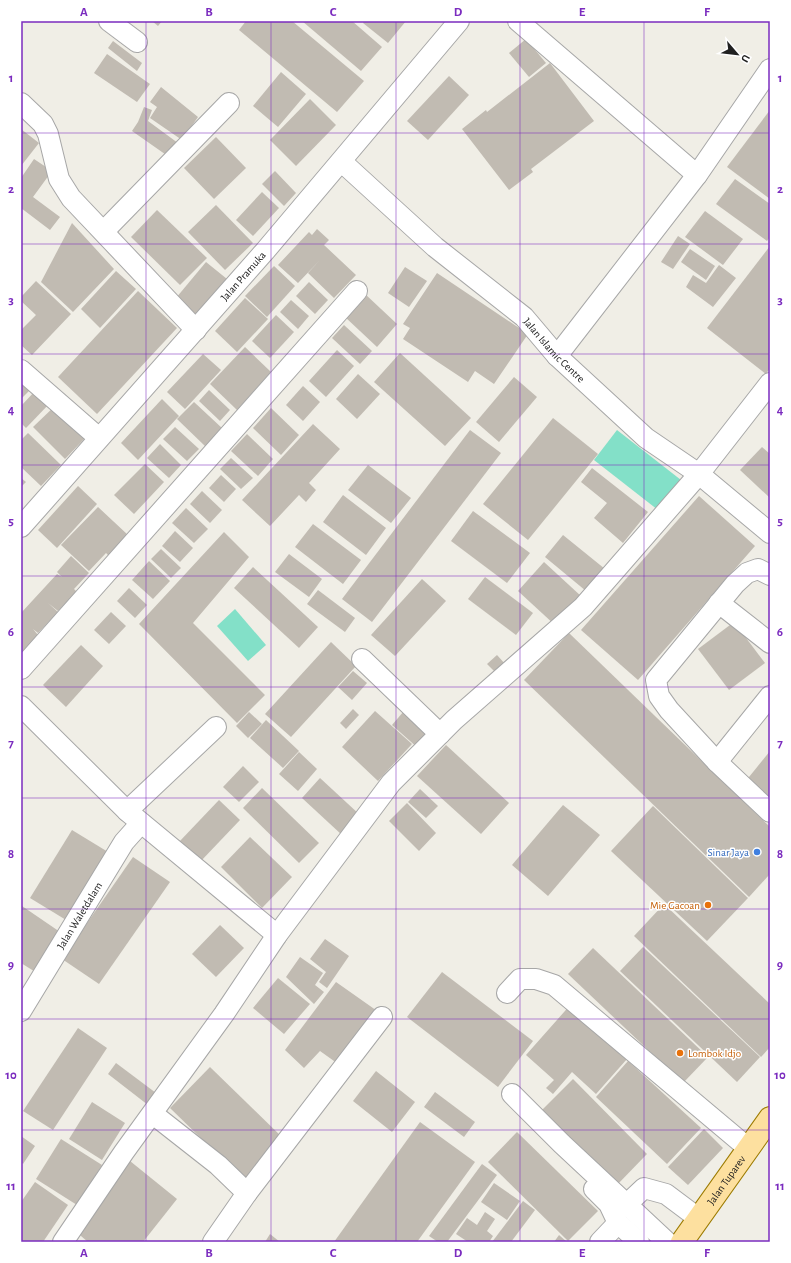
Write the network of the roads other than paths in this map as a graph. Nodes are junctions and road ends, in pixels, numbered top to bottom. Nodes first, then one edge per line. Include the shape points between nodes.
1 (109, 21) edge
2 (459, 21) edge
3 (518, 21) edge
4 (137, 42) dead end
5 (770, 69) edge
6 (21, 103) edge
7 (229, 103) dead end
8 (342, 162) junction
9 (697, 176) junction
10 (104, 231) junction
11 (357, 291) dead end
12 (196, 330) junction
13 (557, 356) junction
14 (21, 370) edge
15 (770, 383) edge
16 (99, 438) junction
17 (699, 474) junction
18 (21, 526) edge
19 (770, 533) edge
20 (770, 575) edge
21 (719, 603) junction
22 (770, 643) edge
23 (362, 659) dead end
24 (21, 669) edge
25 (770, 696) edge
26 (21, 706) edge
27 (216, 727) dead end
28 (440, 734) junction
29 (717, 762) junction
30 (770, 812) edge
31 (134, 817) junction
32 (277, 935) junction
33 (507, 993) dead end
34 (21, 1011) edge
35 (382, 1017) dead end
36 (512, 1094) dead end
37 (153, 1114) junction
38 (770, 1118) edge
39 (522, 1121) dead end
40 (748, 1148) junction
41 (247, 1192) junction
42 (627, 1204) junction
43 (698, 1218) junction
44 (618, 1223) junction
45 (63, 1242) edge
46 (213, 1242) edge
47 (600, 1242) edge
48 (639, 1242) edge
49 (667, 1242) edge
50 (682, 1242) edge

1 - 4 street
2 - 8 street, Jalan Pramuka
3 - 9 street
5 - 9 street
6 - 10 street via 43,124 48,134 59,179 65,189
7 - 10 street
8 - 12 street, Jalan Pramuka
8 - 13 street, Jalan Islamic Centre via 435,247 524,317
9 - 13 street
10 - 12 street
11 - 24 street
12 - 16 street, Jalan Pramuka
13 - 17 street, Jalan Islamic Centre via 646,438
14 - 16 street
15 - 17 street
16 - 18 street, Jalan Pramuka
17 - 19 street, Jalan Islamic Centre
17 - 28 street via 583,608
20 - 21 street via 758,569 747,573
21 - 22 street
21 - 29 street via 656,680 659,696 669,710
23 - 28 street
25 - 29 street
26 - 31 street
27 - 31 street, Jalan Waletdalam
28 - 32 street via 391,783
29 - 30 street
31 - 32 street
31 - 34 street, Jalan Waletdalam via 124,842
32 - 37 street
33 - 40 street via 520,979 536,979 554,985
35 - 41 street
36 - 42 street
37 - 41 street via 218,1165
37 - 45 street
38 - 40 main road, Jalan Tuparev
39 - 44 street via 609,1204
40 - 43 main road, Jalan Tuparev
41 - 46 street
42 - 43 street via 644,1188 666,1194
42 - 49 street
43 - 50 main road, Jalan Tuparev
44 - 47 street
44 - 48 street

